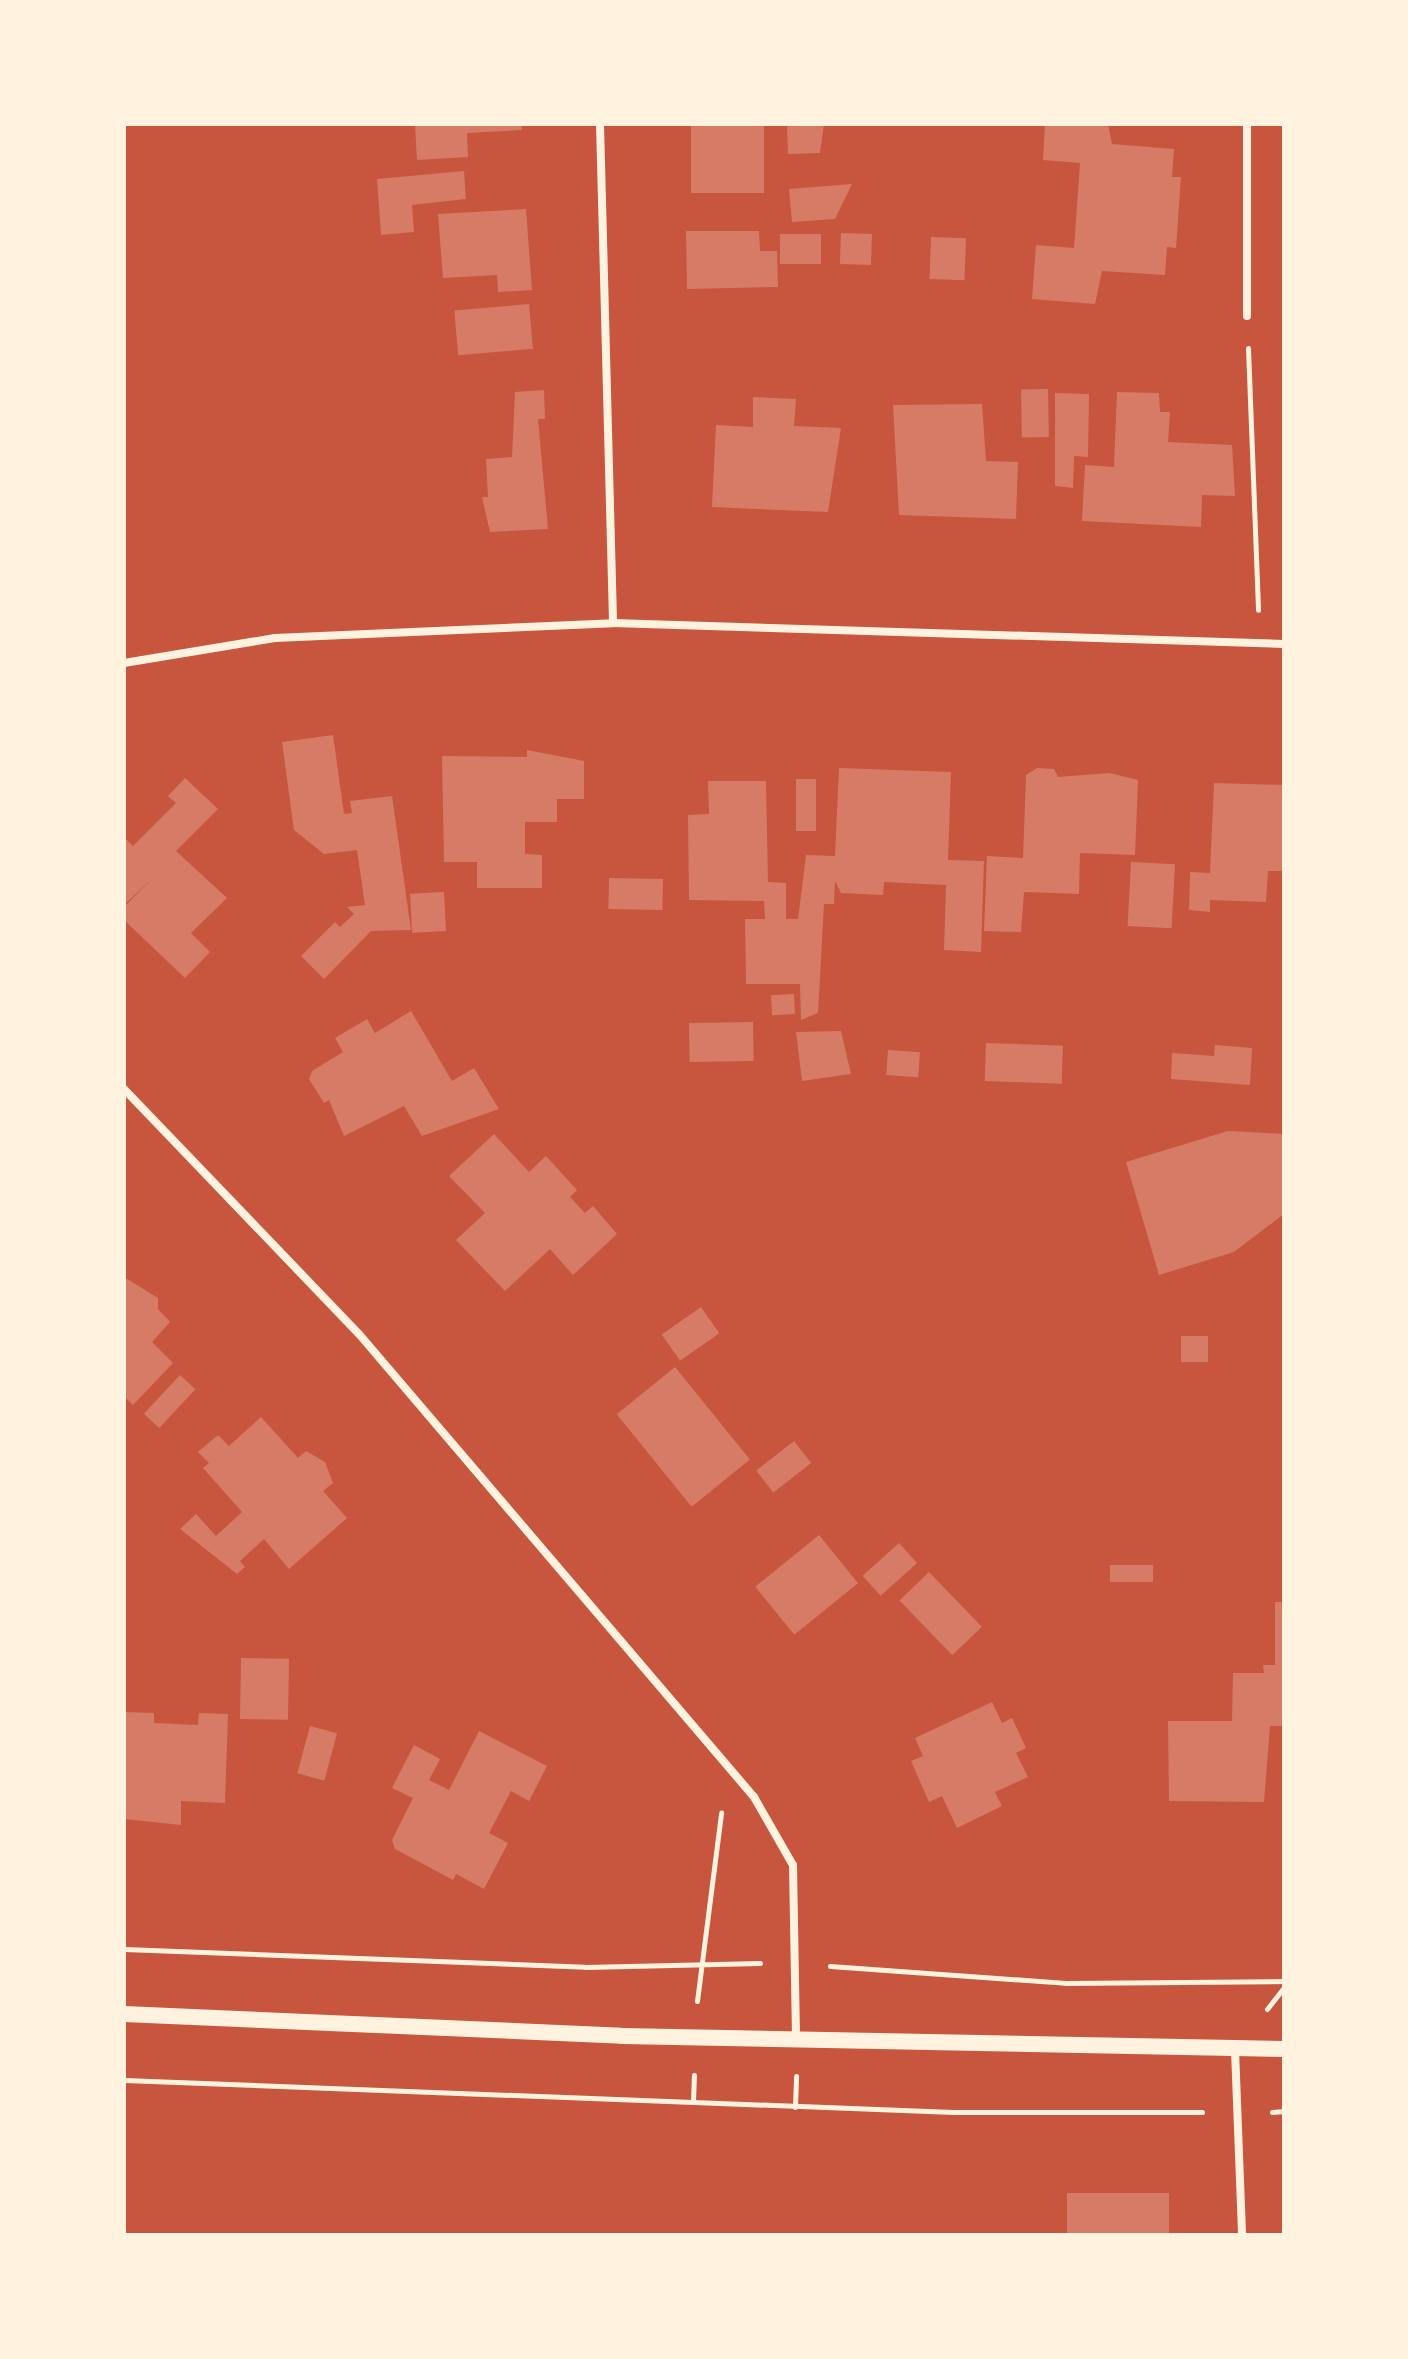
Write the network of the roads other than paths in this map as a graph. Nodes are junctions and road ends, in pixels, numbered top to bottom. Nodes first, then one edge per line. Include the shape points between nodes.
1 (600, 124) edge
2 (1247, 124) edge
3 (1247, 316) road end
4 (613, 623) junction
5 (1284, 644) edge
6 (124, 663) edge
7 (124, 1089) edge
8 (124, 2014) edge
9 (796, 2041) junction
10 (1284, 2049) edge
11 (1235, 2050) junction
12 (1242, 2235) edge

1 - 4 street
2 - 3 street
4 - 5 street
4 - 6 street via 275,638
7 - 9 street via 359,1334 728,1766 785,1841 793,1865
8 - 9 main road
9 - 11 main road
10 - 11 main road
11 - 12 street

